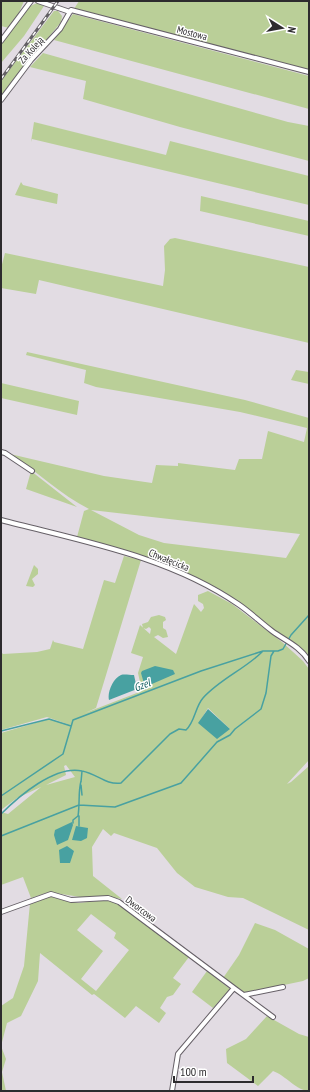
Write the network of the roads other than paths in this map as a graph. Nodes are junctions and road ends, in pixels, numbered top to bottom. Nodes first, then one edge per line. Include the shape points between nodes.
1 (31, 1) edge
2 (38, 1) edge
3 (70, 11) junction
4 (1, 41) edge
5 (309, 72) edge
6 (1, 100) edge
7 (1, 452) edge
8 (32, 471) dead end
9 (1, 520) edge
10 (309, 661) edge
11 (1, 912) edge
12 (283, 987) dead end
13 (234, 988) junction
14 (244, 995) junction
15 (273, 1017) dead end
16 (172, 1091) edge

1 - 4 street
2 - 3 street, Mostowa
3 - 5 street, Mostowa
3 - 6 street, Za Koleją via 60,29 31,60
7 - 8 street
9 - 10 street, Chwałęcicka via 171,568 229,598 302,652
11 - 13 street, Dworcowa via 51,894 71,900 108,898 119,902
12 - 14 street
13 - 14 street, Dworcowa
13 - 16 street via 178,1054
14 - 15 street, Dworcowa

